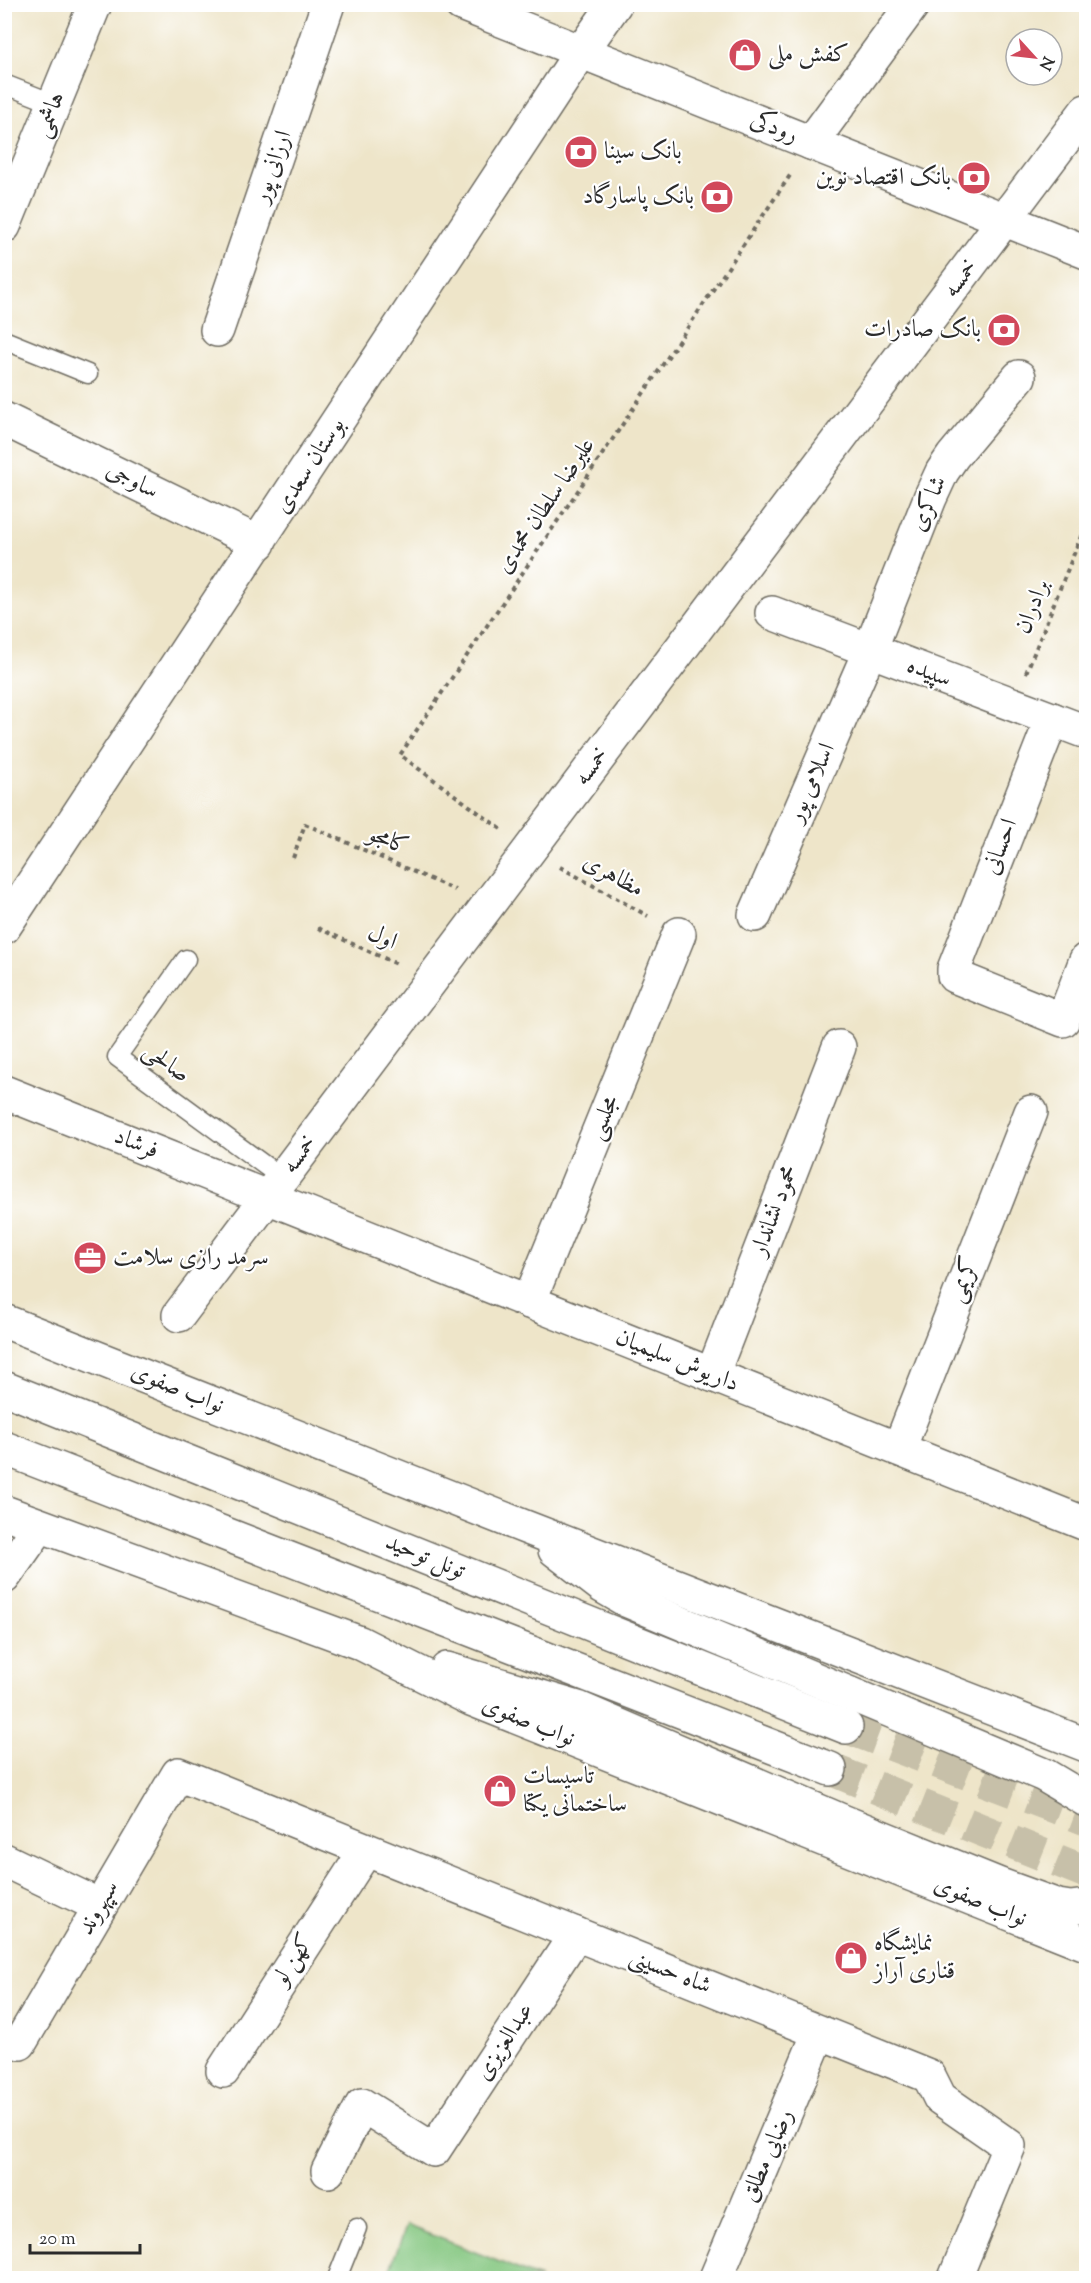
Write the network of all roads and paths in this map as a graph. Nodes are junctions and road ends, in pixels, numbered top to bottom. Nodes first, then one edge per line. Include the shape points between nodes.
1 (95, 4) edge
2 (328, 4) edge
3 (461, 4) edge
4 (615, 4) edge
5 (913, 4) edge
6 (581, 52) junction
7 (4, 84) edge
8 (55, 104) junction
9 (1086, 111) edge
10 (811, 143) junction
11 (1005, 220) junction
12 (4, 226) edge
13 (1086, 252) edge
14 (217, 330) dead end
15 (4, 340) edge
16 (88, 374) dead end
17 (1019, 376) dead end
18 (4, 419) edge
19 (1086, 524) edge
20 (259, 543) junction
21 (772, 613) dead end
22 (870, 650) junction
23 (1014, 704) junction
24 (1052, 719) junction
25 (1086, 732) edge
26 (530, 850) junction
27 (293, 858) dead end
28 (489, 904) junction
29 (755, 915) dead end
30 (4, 927) edge
31 (318, 928) dead end
32 (679, 934) joint
33 (186, 959) dead end
34 (1086, 960) edge
35 (432, 980) junction
36 (1078, 1006) edge
37 (838, 1047) dead end
38 (4, 1092) edge
39 (1031, 1112) dead end
40 (275, 1187) junction
41 (529, 1302) junction
42 (179, 1315) dead end
43 (4, 1321) edge
44 (712, 1374) junction
45 (4, 1388) edge
46 (4, 1448) edge
47 (899, 1449) junction
48 (4, 1512) edge
49 (1086, 1524) edge
50 (40, 1526) junction
51 (525, 1527) junction
52 (4, 1577) edge
53 (360, 1643) junction
54 (846, 1727) tunnel mouth
55 (1086, 1745) edge
56 (830, 1769) tunnel mouth
57 (178, 1774) joint
58 (1086, 1800) edge
59 (366, 1850) junction
60 (4, 1860) edge
61 (100, 1906) junction
62 (1086, 1906) edge
63 (576, 1934) junction
64 (1086, 1944) edge
65 (819, 2033) junction
66 (20, 2043) dead end
67 (223, 2071) dead end
68 (328, 2171) dead end
69 (357, 2228) dead end
70 (337, 2278) edge
71 (716, 2278) edge
72 (956, 2278) edge

1 - 8 main road, هاشمی
2 - 14 main road, ارزانی پور
3 - 6 main road, رودکی
4 - 6 main road, بوستان سعدی
5 - 10 main road
6 - 10 main road, رودکی
6 - 20 main road, بوستان سعدی
7 - 8 lane
8 - 12 main road, هاشمی
9 - 11 main road, خمسه
10 - 11 main road, رودکی
10 - 26 path, علیرضا سلطان محمدی via 400,755
11 - 13 main road, رودکی
11 - 26 main road, خمسه
15 - 16 lane
17 - 22 main road, شاکری via 942,472
18 - 20 main road, ساوجی
19 - 23 path, برادران
20 - 30 main road, بوستان سعدی
21 - 22 main road, سپیده
22 - 23 main road, سپیده
22 - 29 main road, اسلامی پور
23 - 24 main road, سپیده
24 - 25 main road, سپیده
24 - 36 main road, احسانی via 954,976 1063,1020
26 - 28 main road, خمسه
26 - 32 path, مظاهری
27 - 28 path, کامجو via 305,824
28 - 35 main road, خمسه
31 - 35 path, اول
32 - 41 main road, مجلسی
33 - 40 lane, صالحی via 117,1057
34 - 36 main road
35 - 40 main road, خمسه
37 - 44 main road, محمود نشاندار
38 - 40 main road, فرشاد
39 - 47 main road, کریمی
40 - 41 main road, داریوش سلیمیان
40 - 42 main road, خمسه
41 - 44 main road, داریوش سلیمیان
43 - 51 main road, نواب صفوی
44 - 47 main road, داریوش سلیمیان
45 - 54 main road, تونل توحید
46 - 56 main road
47 - 49 main road, داریوش سلیمیان
48 - 50 main road, نواب صفوی
50 - 52 main road
50 - 53 main road, نواب صفوی
51 - 55 main road, نواب صفوی
51 - 58 main road via 626,1600 1044,1775
53 - 62 main road via 579,1708 1000,1886 1058,1906
53 - 64 main road, نواب صفوی via 471,1699
57 - 59 main road, شاه حسینی
57 - 61 main road, سپهروند
59 - 63 main road, شاه حسینی
59 - 67 main road, کهن لو
60 - 61 main road
61 - 66 main road, سپهروند
63 - 65 main road, شاه حسینی
63 - 68 main road, عبدالعزیزی via 434,2150 362,2105
65 - 71 main road, رضایی مطلق
65 - 72 main road, شاه حسینی via 929,2076 940,2098 1009,2146
69 - 70 lane

